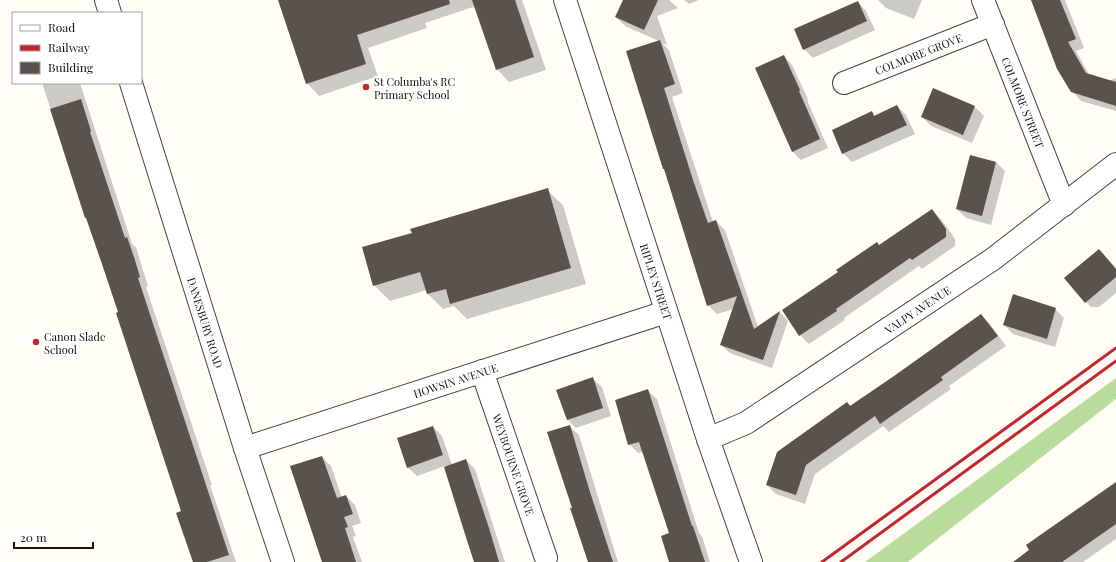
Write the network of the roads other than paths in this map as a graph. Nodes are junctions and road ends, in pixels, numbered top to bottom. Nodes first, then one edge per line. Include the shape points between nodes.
1 (106, 0) edge
2 (565, 0) edge
3 (983, 0) edge
4 (110, 12) edge
5 (993, 24) junction
6 (844, 83) dead end
7 (132, 84) edge
8 (1116, 164) edge
9 (1064, 205) junction
10 (666, 312) junction
11 (482, 371) junction
12 (708, 439) junction
13 (245, 448) junction
14 (546, 558) dead end
15 (284, 562) edge
16 (751, 562) edge

1 - 4 street
2 - 10 street, RIPLEY STREET
3 - 5 street, COLMORE STREET
5 - 6 street, COLMORE GROVE
5 - 9 street, COLMORE STREET
7 - 13 street, DANESBURY ROAD
8 - 9 street, VALPY AVENUE
9 - 12 street, VALPY AVENUE via 994,259 746,424
10 - 11 street, HOWSIN AVENUE
10 - 12 street, RIPLEY STREET
11 - 13 street, HOWSIN AVENUE
11 - 14 street, WEYBOURNE GROVE
12 - 16 street, RIPLEY STREET
13 - 15 street, DANESBURY ROAD

